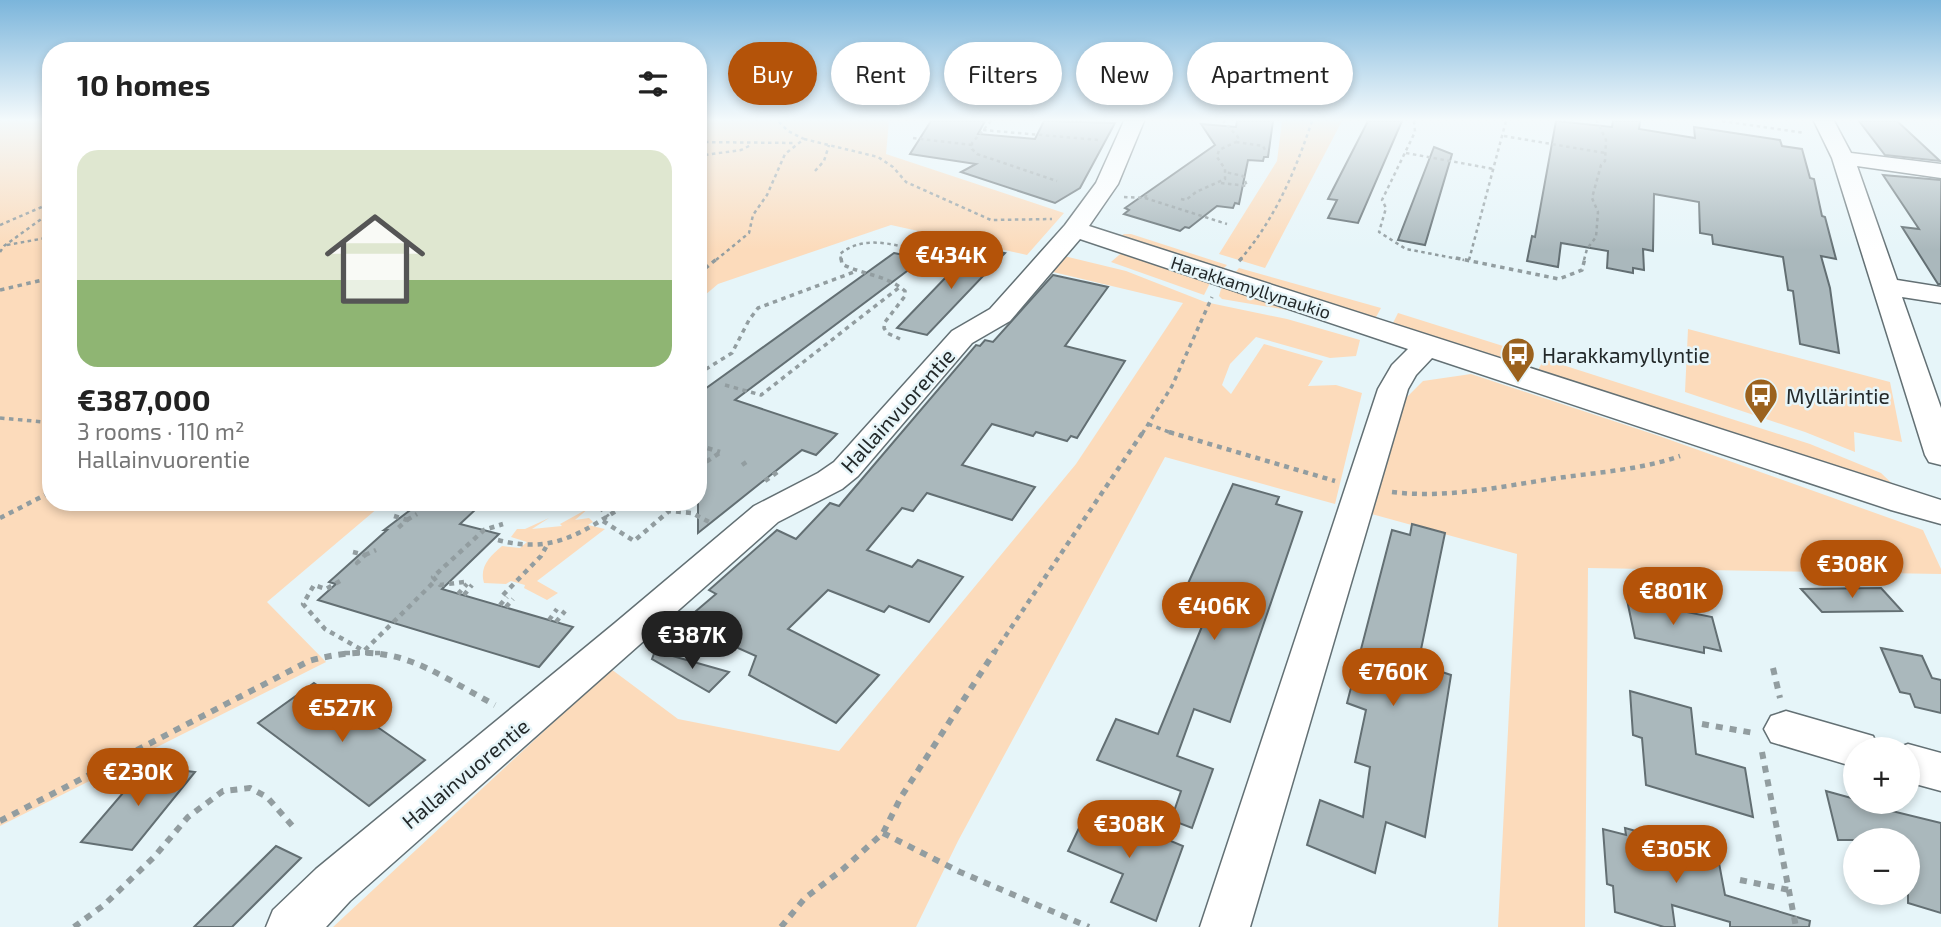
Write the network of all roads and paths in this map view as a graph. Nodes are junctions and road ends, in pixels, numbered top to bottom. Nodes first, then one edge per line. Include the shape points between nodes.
1 (780, 164) edge
2 (821, 164) edge
3 (889, 164) edge
4 (1007, 164) edge
5 (1118, 164) edge
6 (1221, 164) edge
7 (1298, 164) edge
8 (1400, 164) edge
9 (1468, 164) edge
10 (1495, 164) edge
11 (1602, 164) edge
12 (1842, 164) edge
13 (1918, 164) edge
14 (1494, 169) junction
15 (815, 171) dead end
16 (1941, 171) edge
17 (1225, 172) junction
18 (1057, 181) dead end
19 (1220, 183) junction
20 (1119, 197) dead end
21 (42, 207) edge
22 (1190, 211) junction
23 (42, 218) edge
24 (1227, 224) dead end
25 (0, 225) edge
26 (1066, 225) junction
27 (42, 239) edge
28 (2, 246) edge
29 (0, 252) edge
30 (935, 254) dead end
31 (1469, 260) junction
32 (1237, 264) dead end
33 (707, 267) edge
34 (855, 271) junction
35 (42, 280) edge
36 (901, 286) junction
37 (1886, 287) junction
38 (0, 290) edge
39 (1941, 295) edge
40 (1210, 301) dead end
41 (900, 339) dead end
42 (1428, 345) junction
43 (707, 369) edge
44 (725, 385) dead end
45 (0, 418) edge
46 (42, 422) edge
47 (1149, 424) junction
48 (707, 448) edge
49 (1692, 451) dead end
50 (1941, 454) edge
51 (748, 461) dead end
52 (707, 462) edge
53 (742, 465) dead end
54 (1362, 486) junction
55 (42, 497) edge
56 (603, 511) edge
57 (617, 511) edge
58 (1941, 512) edge
59 (417, 514) dead end
60 (394, 516) dead end
61 (608, 517) junction
62 (0, 518) edge
63 (407, 520) junction
64 (603, 521) junction
65 (503, 524) dead end
66 (401, 528) dead end
67 (707, 529) dead end
68 (498, 540) dead end
69 (547, 546) junction
70 (376, 550) dead end
71 (353, 552) dead end
72 (365, 555) junction
73 (360, 564) dead end
74 (436, 580) junction
75 (340, 581) dead end
76 (461, 594) dead end
77 (503, 606) dead end
78 (557, 610) dead end
79 (565, 611) dead end
80 (549, 620) dead end
81 (556, 622) dead end
82 (364, 651) junction
83 (527, 721) junction
84 (1702, 723) dead end
85 (1773, 732) junction
86 (1843, 746) edge
87 (1920, 766) edge
88 (1941, 772) edge
89 (0, 821) edge
90 (295, 829) dead end
91 (883, 833) junction
92 (1740, 880) dead end
93 (1789, 890) junction
94 (74, 927) edge
95 (291, 927) edge
96 (781, 927) edge
97 (1089, 927) edge
98 (1225, 927) edge
99 (1796, 927) edge

1 - 33 path via 748,233
2 - 15 path
3 - 26 path via 906,183 991,220
4 - 18 path
5 - 26 street, Hallainvuorentie
6 - 17 path
7 - 32 path via 1261,235
8 - 31 path via 1382,200 1386,208 1379,232 1406,251
9 - 14 path
10 - 14 path
11 - 31 path via 1592,198 1598,212 1595,237 1582,270 1559,279
12 - 37 street
13 - 16 street
14 - 31 path
17 - 19 path
17 - 19 path via 1243,176 1247,186
19 - 22 path via 1194,190 1184,199
20 - 22 path via 1146,196
21 - 25 path
22 - 24 path
23 - 28 path
26 - 42 street, Harakkamyllynaukio
26 - 83 street, Hallainvuorentie via 1003,312 962,337 846,470 766,514
27 - 28 path
28 - 29 path
30 - 34 path via 859,242 839,254 842,264
34 - 36 path
34 - 43 path via 758,308 748,316 739,345
35 - 38 path
36 - 41 path via 905,296 884,328
36 - 44 path via 761,395
37 - 39 street
37 - 50 street
40 - 47 path via 1172,386
42 - 54 street via 1393,388
42 - 58 street
45 - 46 path
47 - 54 path via 1264,463
47 - 91 path via 982,671
48 - 52 path via 721,452
49 - 54 path via 1660,465 1462,496 1414,495
51 - 53 path
54 - 98 street
55 - 62 path
56 - 61 path
57 - 61 path
59 - 63 path
60 - 63 path
61 - 64 path
63 - 66 path
64 - 67 path via 634,541 669,511 692,513 712,522
64 - 69 path
65 - 74 path via 484,530 433,577
68 - 69 path via 524,547
69 - 77 path
70 - 72 path
71 - 72 path
72 - 73 path
74 - 76 path via 440,585 468,584
74 - 82 path
75 - 82 path via 326,589 313,585 303,604 325,629
78 - 80 path
79 - 81 path
82 - 83 path via 397,655
82 - 89 path via 309,661
83 - 95 street, Hallainvuorentie via 333,884
84 - 85 path
85 - 86 street
85 - 93 path
87 - 88 street
90 - 94 path via 267,797 250,788 223,791 188,817 104,905
91 - 96 path via 805,898
91 - 97 path via 960,872
92 - 93 path
93 - 99 path

